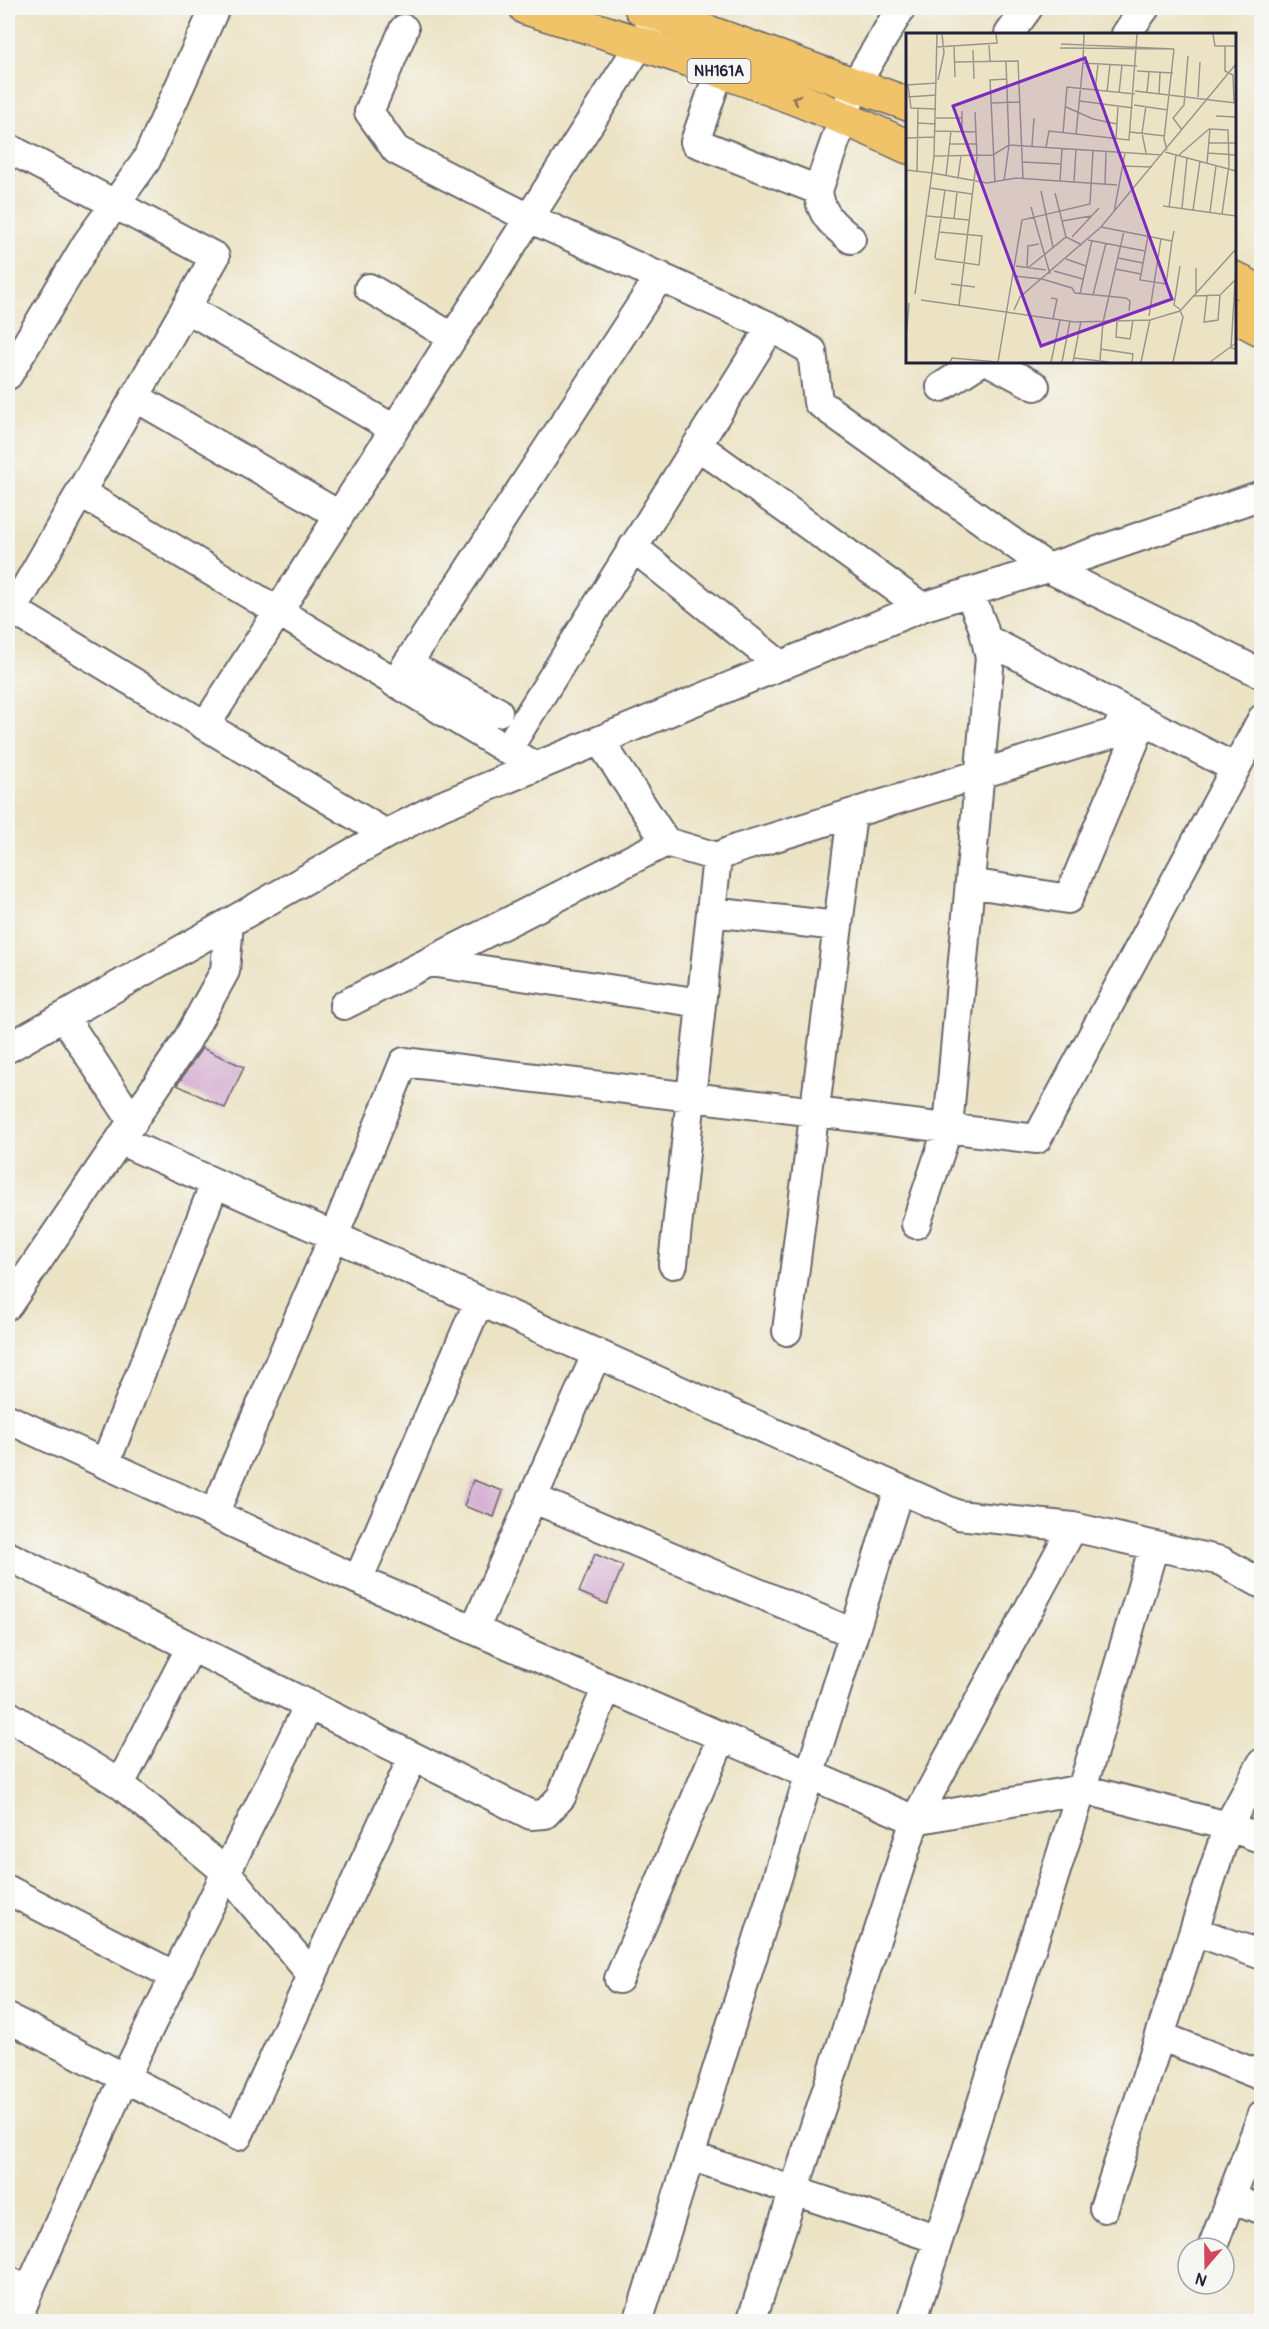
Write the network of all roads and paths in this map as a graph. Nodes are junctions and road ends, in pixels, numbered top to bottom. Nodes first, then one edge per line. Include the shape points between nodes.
1 (215, 8) edge
2 (526, 8) edge
3 (901, 8) edge
4 (1028, 8) edge
5 (1145, 8) edge
6 (654, 10) edge
7 (404, 29) dead end
8 (1010, 33) edge
9 (1127, 33) edge
10 (730, 40) junction
11 (641, 43) junction
12 (720, 72) junction
13 (855, 85) junction
14 (906, 103) edge
15 (844, 117) junction
16 (906, 146) edge
17 (8, 148) edge
18 (818, 190) junction
19 (113, 206) junction
20 (529, 218) junction
21 (850, 239) dead end
22 (660, 276) junction
23 (1236, 279) edge
24 (369, 288) dead end
25 (1262, 293) edge
26 (186, 308) junction
27 (1236, 316) edge
28 (771, 327) junction
29 (1262, 330) edge
30 (453, 337) junction
31 (978, 363) edge
32 (992, 363) edge
33 (8, 375) edge
34 (1035, 386) dead end
35 (941, 387) dead end
36 (135, 397) junction
37 (394, 429) junction
38 (697, 444) junction
39 (80, 492) junction
40 (1262, 495) edge
41 (339, 515) junction
42 (633, 547) junction
43 (1048, 568) junction
44 (969, 592) junction
45 (922, 607) junction
46 (10, 608) edge
47 (277, 613) junction
48 (986, 639) junction
49 (780, 665) junction
50 (401, 674) junction
51 (1262, 674) edge
52 (498, 712) dead end
53 (1136, 717) junction
54 (1262, 719) edge
55 (205, 726) junction
56 (600, 741) junction
57 (507, 750) junction
58 (536, 767) junction
59 (1235, 768) junction
60 (980, 773) junction
61 (852, 814) junction
62 (386, 834) junction
63 (666, 842) junction
64 (717, 857) junction
65 (970, 883) junction
66 (711, 912) junction
67 (229, 923) junction
68 (838, 926) junction
69 (430, 962) junction
70 (701, 1003) junction
71 (344, 1005) dead end
72 (63, 1017) junction
73 (8, 1048) edge
74 (691, 1098) junction
75 (815, 1112) junction
76 (948, 1128) junction
77 (127, 1131) junction
78 (215, 1183) junction
79 (916, 1224) dead end
80 (334, 1236) junction
81 (673, 1264) dead end
82 (11, 1293) edge
83 (479, 1301) junction
84 (787, 1331) dead end
85 (597, 1353) junction
86 (8, 1419) edge
87 (105, 1464) junction
88 (899, 1489) junction
89 (532, 1498) junction
90 (214, 1514) junction
91 (1073, 1527) junction
92 (1154, 1546) junction
93 (8, 1556) edge
94 (358, 1580) junction
95 (1262, 1584) edge
96 (474, 1630) junction
97 (853, 1634) junction
98 (191, 1647) junction
99 (607, 1687) junction
100 (309, 1705) junction
101 (8, 1715) edge
102 (722, 1737) junction
103 (413, 1757) junction
104 (1262, 1763) edge
105 (808, 1774) junction
106 (120, 1784) junction
107 (1082, 1789) junction
108 (915, 1820) junction
109 (1228, 1826) junction
110 (1262, 1839) edge
111 (226, 1872) junction
112 (8, 1890) edge
113 (1194, 1931) junction
114 (1262, 1955) edge
115 (311, 1974) junction
116 (175, 1976) junction
117 (619, 1979) dead end
118 (8, 2020) edge
119 (1160, 2036) junction
120 (1262, 2076) edge
121 (124, 2079) junction
122 (1262, 2116) edge
123 (690, 2156) junction
124 (794, 2191) junction
125 (1231, 2198) junction
126 (1104, 2208) dead end
127 (1262, 2210) edge
128 (1217, 2236) edge
129 (938, 2239) junction
130 (18, 2285) edge
131 (16, 2322) edge
132 (638, 2322) edge
133 (751, 2322) edge
134 (912, 2322) edge

1 - 19 street via 146,160
2 - 11 highway, NH161A
3 - 13 street
4 - 8 street
5 - 9 street
6 - 10 highway, NH161A
6 - 11 street
7 - 20 street via 369,111 396,150
10 - 12 street
10 - 13 highway, NH161A
11 - 12 highway, NH161A
11 - 20 street
15 -> 12 highway, NH161A
12 - 18 street via 694,142
13 - 14 highway, NH161A
13 - 15 street
15 - 16 highway, NH161A
15 - 18 street
17 - 19 street
18 - 21 street via 819,203 828,220
19 - 26 street via 215,257
19 - 33 street
20 - 22 street
20 - 30 street
22 - 28 street
22 - 50 street
23 - 25 highway
24 - 30 street
26 - 36 street
26 - 37 street
27 - 29 highway
28 - 38 street
28 - 43 street via 812,351 818,402
30 - 37 street
31 - 35 street
32 - 34 street
36 - 39 street
36 - 41 street
37 - 41 street
38 - 42 street
38 - 45 street
39 - 46 street
39 - 47 street
40 - 43 street
41 - 47 street
42 - 49 street
42 - 57 street
43 - 44 street
43 - 51 street
44 - 45 street
44 - 48 street
45 - 49 street
46 - 55 street
47 - 50 street
47 - 55 street
48 - 53 street
48 - 60 street via 990,657
49 - 56 street
50 - 52 street
50 - 57 street
53 - 59 street
53 - 60 street via 1114,733
53 - 65 street via 1068,899
54 - 59 street
55 - 62 street
56 - 58 street
56 - 63 street
57 - 58 street
58 - 62 street via 441,806
59 - 76 street via 1037,1138
60 - 61 street
60 - 65 street
61 - 64 street
61 - 68 street
62 - 67 street
63 - 64 street
63 - 69 street
64 - 66 street
65 - 76 street
66 - 68 street
66 - 70 street
67 - 72 street
67 - 77 street via 225,971 186,1042
68 - 75 street
69 - 70 street
69 - 71 street
70 - 74 street
72 - 73 street
72 - 77 street
74 - 75 street
74 - 80 street via 404,1062
74 - 81 street
75 - 76 street
75 - 84 street
76 - 79 street
77 - 78 street
77 - 82 street
78 - 80 street
78 - 87 street
80 - 83 street
80 - 90 street
83 - 85 street
83 - 94 street
85 - 88 street
85 - 89 street
86 - 87 street
87 - 90 street
88 - 91 street via 958,1515
88 - 97 street
89 - 96 street
89 - 97 street
90 - 94 street
91 - 92 street
91 - 108 street
92 - 95 street via 1221,1560
92 - 107 street
93 - 98 street
94 - 96 street
96 - 99 street
97 - 105 street
98 - 100 street
98 - 106 street
99 - 102 street
99 - 103 street via 561,1797 545,1814 531,1815
100 - 103 street
100 - 111 street
101 - 106 street
102 - 105 street
102 - 117 street
103 - 115 street
104 - 109 street
105 - 108 street
105 - 123 street
106 - 111 street
107 - 108 street
107 - 109 street
107 - 129 street
108 - 124 street
109 - 110 street
109 - 113 street
111 - 115 street
111 - 116 street
112 - 116 street
113 - 114 street
113 - 119 street
115 - 121 street via 238,2136
116 - 121 street
118 - 121 street
119 - 120 street
119 - 126 street
121 - 130 street
122 - 125 street
123 - 124 street
123 - 132 street
124 - 129 street
124 - 133 street
125 - 127 street
125 - 128 street
129 - 134 street
130 - 131 street

